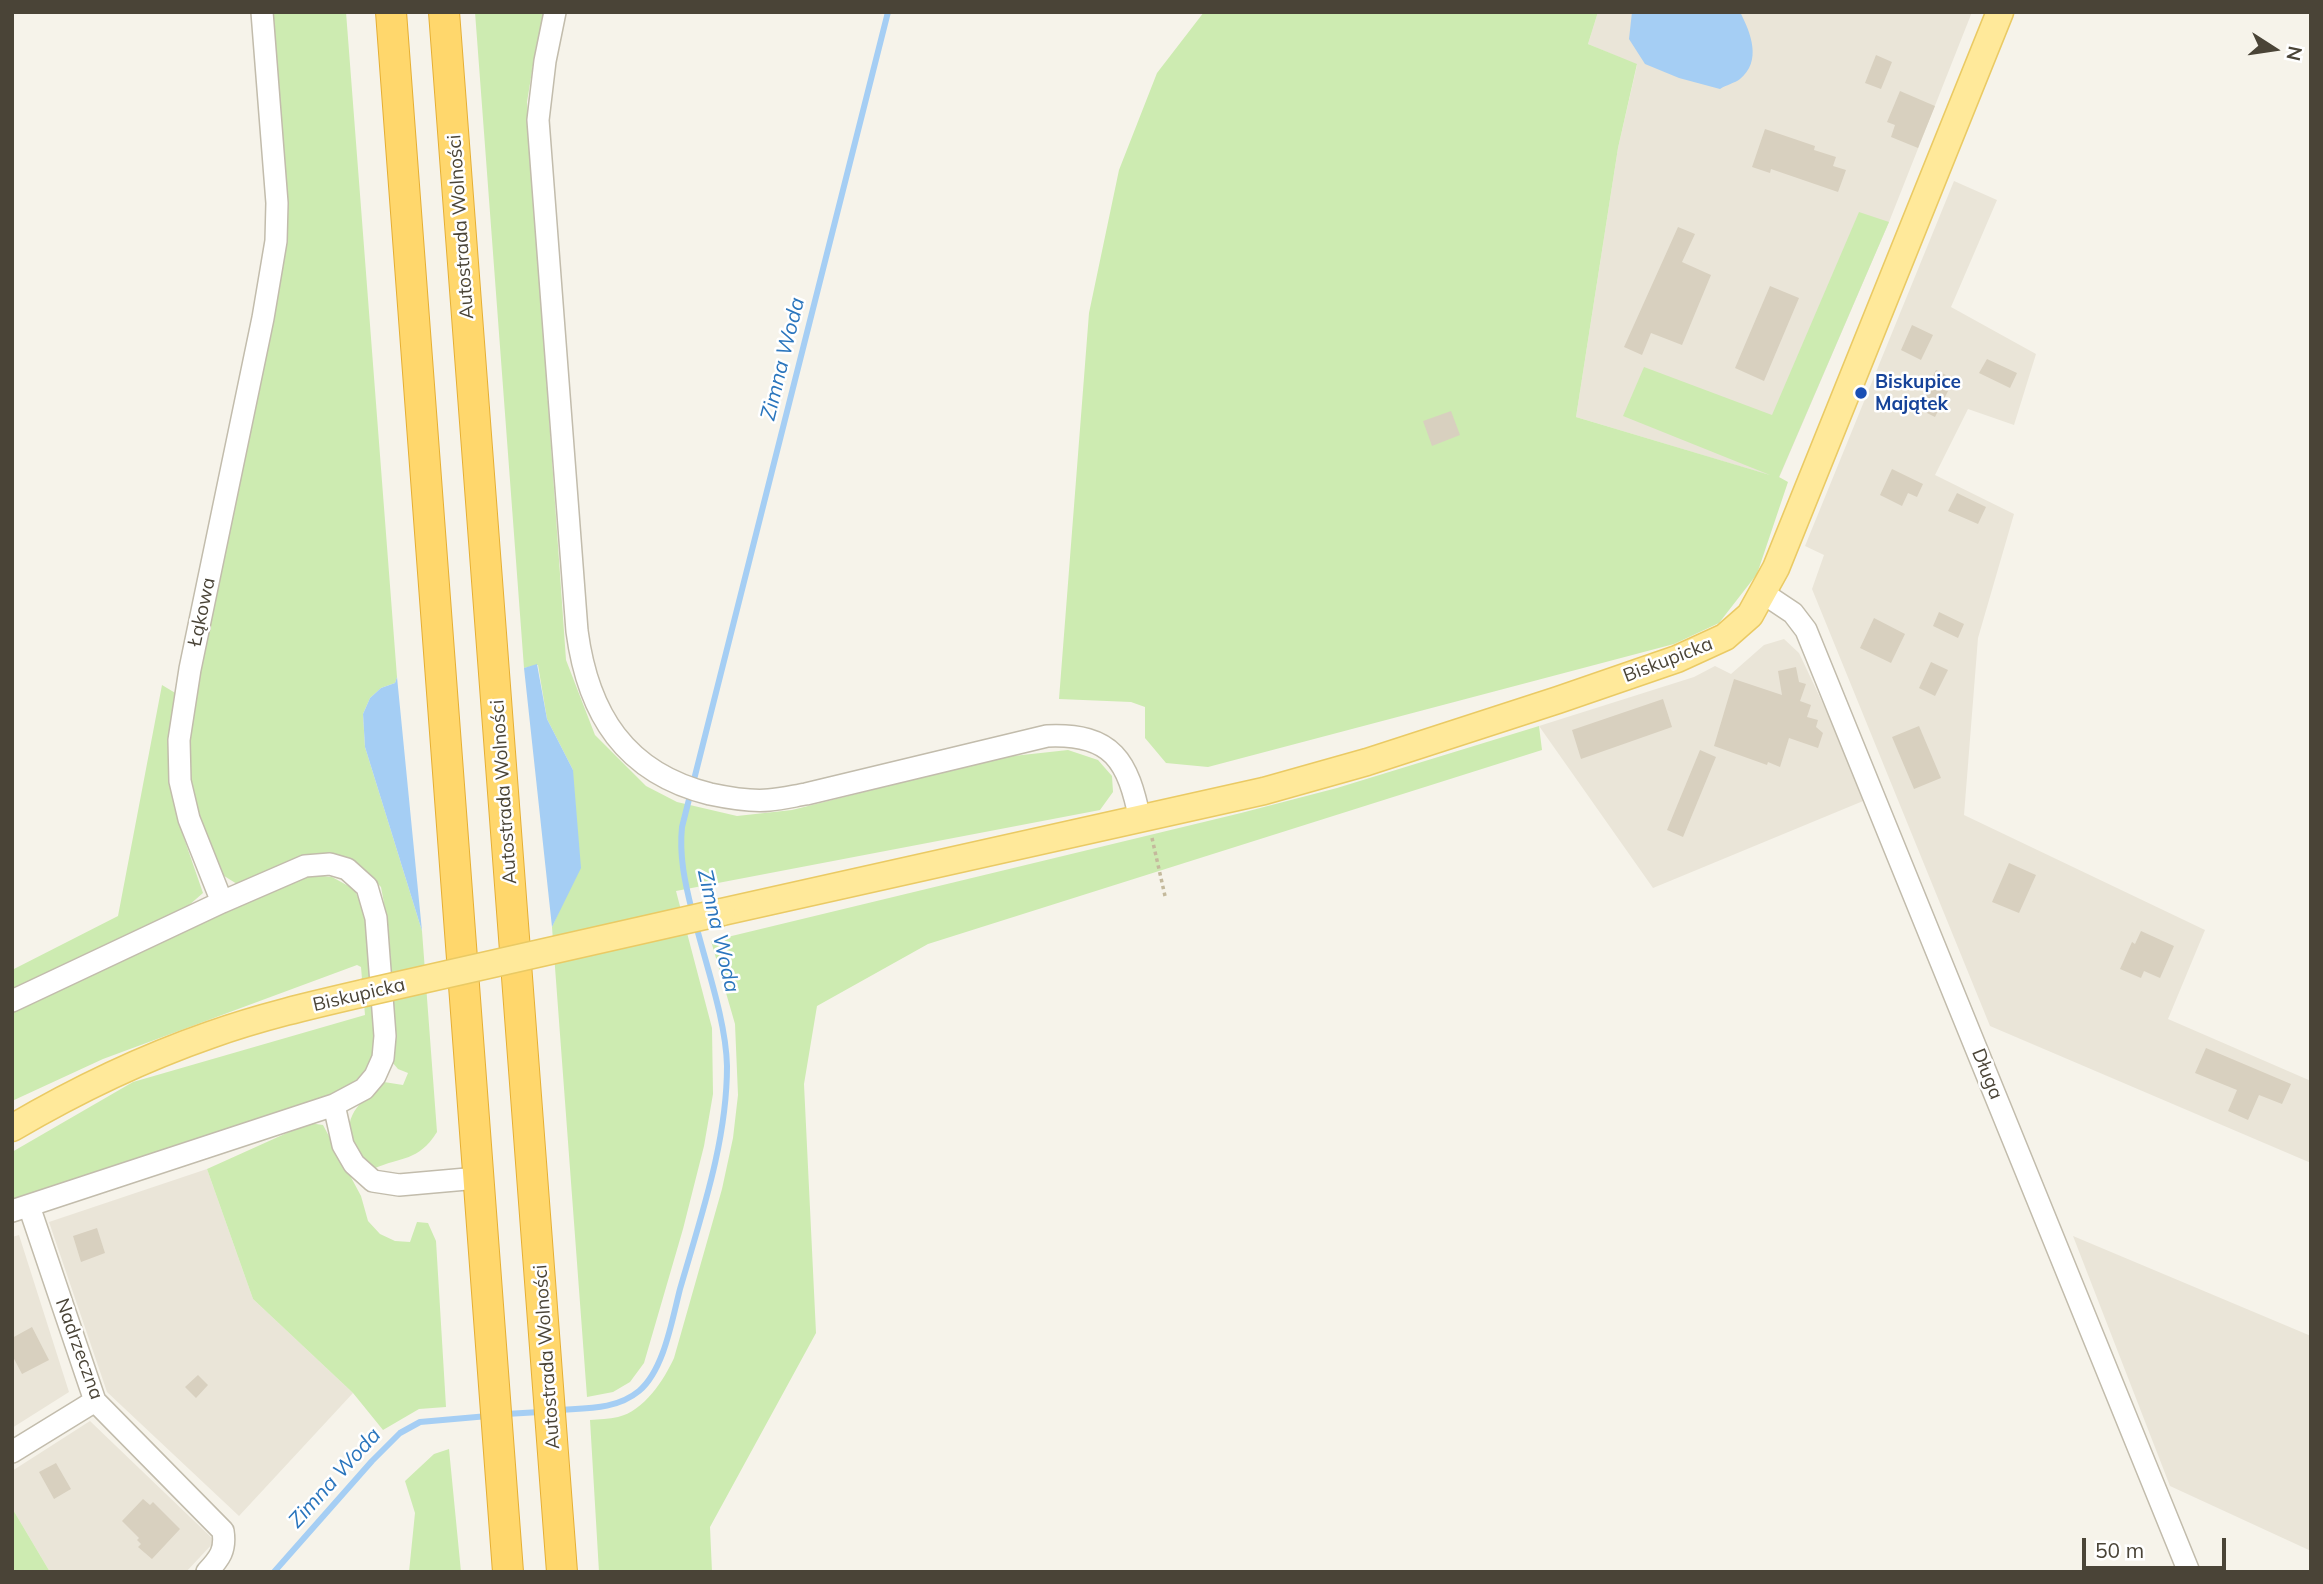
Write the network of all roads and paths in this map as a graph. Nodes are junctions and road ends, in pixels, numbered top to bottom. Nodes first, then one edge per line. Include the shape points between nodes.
1 (262, 12) edge
2 (391, 12) edge
3 (444, 12) edge
4 (555, 12) edge
5 (2000, 12) edge
6 (1763, 593) junction
7 (1144, 819) junction
8 (1165, 895) dead end
9 (222, 902) junction
10 (12, 1001) edge
11 (334, 1105) junction
12 (12, 1128) edge
13 (478, 1178) junction
14 (21, 1208) edge
15 (95, 1401) junction
16 (12, 1452) edge
17 (207, 1572) edge
18 (508, 1572) edge
19 (562, 1572) edge
20 (2189, 1572) edge

1 - 9 street, Łąkowa via 276,241 179,740 180,781 189,819
2 - 13 highway
3 - 19 highway, Autostrada Wolności
4 - 7 street via 538,120 577,631 591,694 621,742 661,776 694,790 727,798 768,800 1069,735 1108,749 1123,765
5 - 6 main road, Biskupicka
6 - 7 main road, Biskupicka via 1741,625 1726,637 1677,659 1367,762
6 - 20 street, Długa via 1793,613 1806,630
7 - 8 path
7 - 12 main road, Biskupicka, bridge via 287,1012 210,1034 125,1068
9 - 10 street
9 - 11 street via 305,866 330,864 347,869 367,887 376,918 386,1036 383,1058 364,1089
11 - 13 street via 343,1145 354,1164 373,1181 399,1185
11 - 14 street
13 - 18 highway
14 - 15 street, Nadrzeczna
15 - 16 street
15 - 17 street, Nadrzeczna via 223,1531 223,1555

